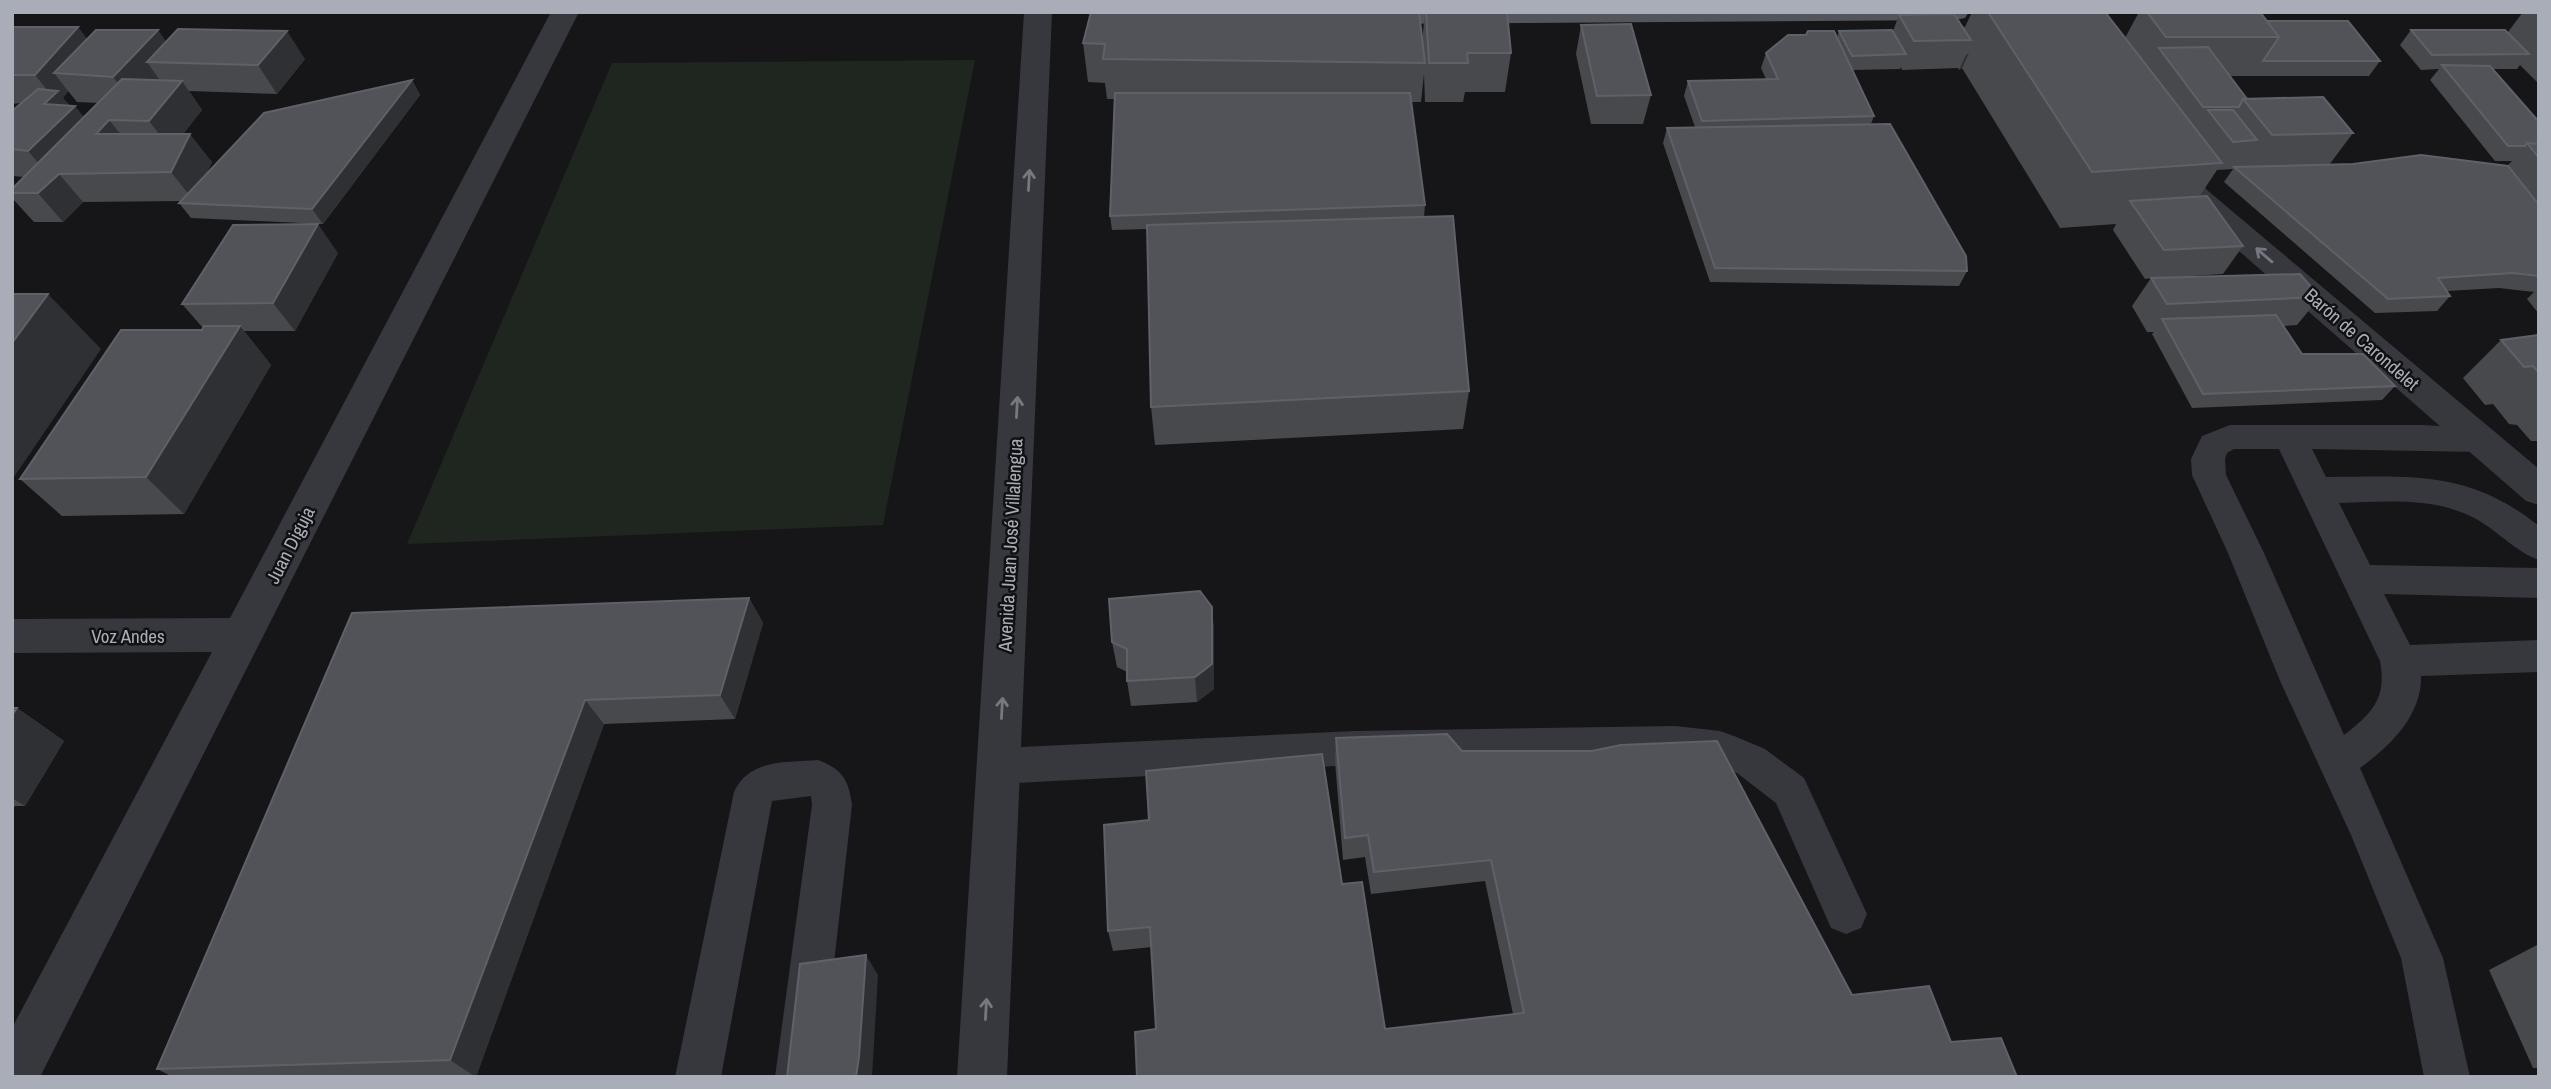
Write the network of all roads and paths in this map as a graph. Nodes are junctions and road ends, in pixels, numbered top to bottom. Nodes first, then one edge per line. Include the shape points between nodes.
1 (565, 12) edge
2 (1038, 12) edge
3 (1955, 12) edge
4 (1344, 15) edge
5 (1475, 15) edge
6 (2174, 164) edge
7 (2289, 436) junction
8 (2480, 440) junction
9 (2316, 490) junction
10 (2539, 491) edge
11 (2539, 546) edge
12 (2359, 579) junction
13 (2539, 583) edge
14 (243, 635) junction
15 (12, 636) edge
16 (2539, 656) edge
17 (2399, 661) junction
18 (2337, 762) junction
19 (999, 766) junction
20 (1846, 914) dead end
21 (13, 1077) edge
22 (698, 1077) edge
23 (798, 1077) edge
24 (982, 1077) edge
25 (2447, 1077) edge

1 - 14 street, Juan Diguja
19 -> 2 street, Avenida Juan José Villalengua
3 - 5 main road
4 - 5 main road
8 -> 6 street, Barón de Carondelet via 2196,197
7 - 8 lane
7 - 9 lane
7 - 18 lane via 2230,437 2214,445 2208,459 2210,475
8 - 10 street, Barón de Carondelet
9 - 11 lane via 2459,496 2499,516
9 - 12 lane
12 - 13 lane
12 - 17 lane
14 - 15 street, Voz Andes
14 - 21 street, Juan Diguja
16 - 17 lane
17 - 18 lane via 2402,683 2393,708 2361,746
18 - 25 lane via 2422,958
19 - 20 lane via 1355,748 1675,743 1720,748 1751,761 1790,791
24 -> 19 street, Avenida Juan José Villalengua
22 - 23 lane via 754,792 766,782 818,778 830,788 832,804

